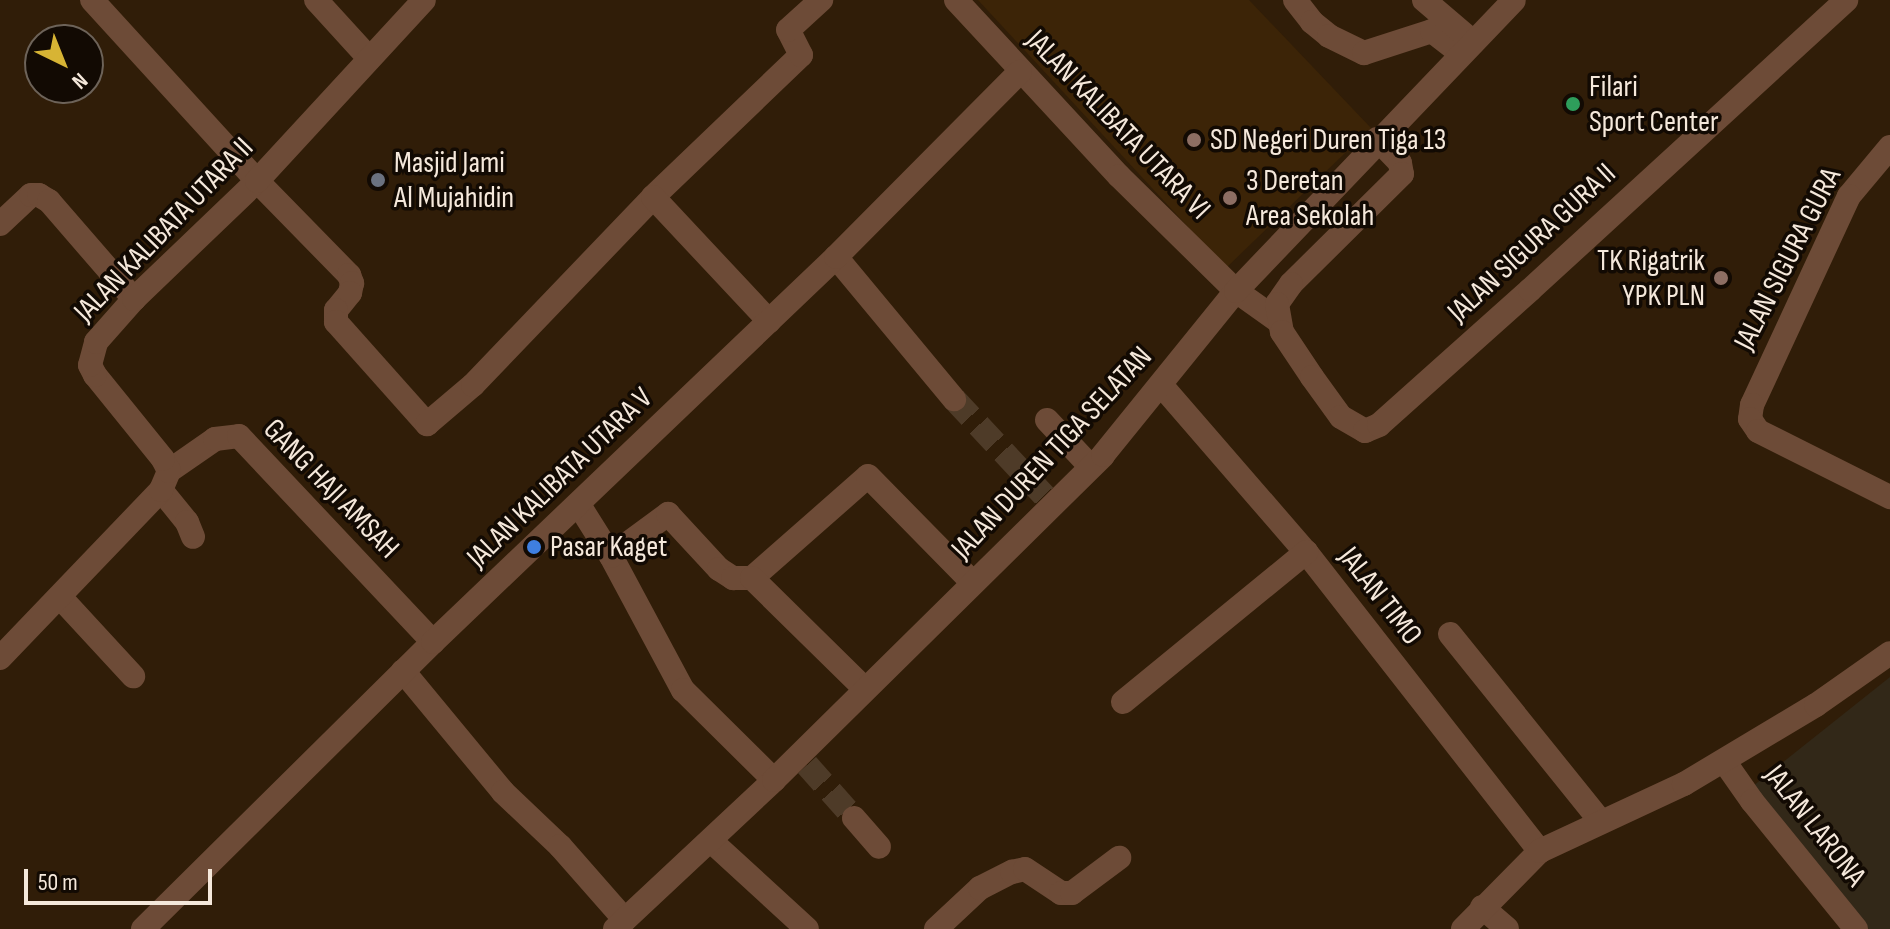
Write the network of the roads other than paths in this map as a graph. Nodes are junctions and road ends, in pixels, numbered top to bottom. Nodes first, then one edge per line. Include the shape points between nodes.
1 (92, 0) edge
2 (316, 0) edge
3 (424, 0) edge
4 (821, 0) edge
5 (956, 0) edge
6 (1295, 0) edge
7 (1514, 0) edge
8 (1846, 0) edge
9 (1433, 8) edge
10 (1415, 36) junction
11 (1466, 47) junction
12 (369, 58) junction
13 (1020, 72) junction
14 (1377, 139) junction
15 (1890, 147) edge
16 (257, 181) junction
17 (653, 197) junction
18 (0, 224) edge
19 (836, 257) junction
20 (1236, 291) junction
21 (134, 299) junction
22 (1277, 320) junction
23 (769, 321) junction
24 (1162, 386) junction
25 (954, 399) tunnel mouth
26 (1047, 420) dead end
27 (1091, 467) junction
28 (165, 481) junction
29 (1890, 497) edge
30 (579, 505) junction
31 (193, 537) dead end
32 (1306, 552) junction
33 (611, 556) junction
34 (752, 578) junction
35 (973, 583) junction
36 (60, 597) junction
37 (1450, 634) dead end
38 (433, 642) junction
39 (1890, 653) edge
40 (0, 658) edge
41 (403, 671) junction
42 (133, 676) dead end
43 (865, 689) junction
44 (1123, 702) dead end
45 (1724, 761) junction
46 (774, 780) junction
47 (854, 818) tunnel mouth
48 (1601, 822) junction
49 (711, 841) junction
50 (879, 847) dead end
51 (1540, 851) junction
52 (1119, 858) dead end
53 (1482, 907) junction
54 (620, 924) edge
55 (143, 929) edge
56 (807, 929) edge
57 (936, 929) edge
58 (1463, 929) edge
59 (1507, 929) edge
60 (1856, 929) edge

1 - 16 street
2 - 12 street
3 - 12 street, JALAN KALIBATA UTARA II
4 - 17 street via 788,30 801,55
5 - 13 street, JALAN KALIBATA UTARA VI
6 - 10 street via 1329,36 1364,53
7 - 11 street, JALAN DUREN TIGA SELATAN
8 - 22 street, JALAN SIGURA GURA II via 1373,429 1354,427 1341,417
9 - 10 street
9 - 11 street
10 - 11 street via 1432,31
11 - 14 street, JALAN DUREN TIGA SELATAN
12 - 16 street, JALAN KALIBATA UTARA II
13 - 19 street, JALAN KALIBATA UTARA V
13 - 20 street, JALAN KALIBATA UTARA VI
14 - 20 street, JALAN DUREN TIGA SELATAN
14 - 22 street via 1400,163 1402,174 1281,294
15 - 29 street, JALAN SIGURA GURA via 1849,196 1750,419 1758,431
16 - 17 street via 349,275 350,293 336,310 336,322 427,424 473,385
16 - 21 street, JALAN KALIBATA UTARA II
17 - 23 street
18 - 21 street via 31,195 39,195
19 - 23 street, JALAN KALIBATA UTARA V
19 - 25 street
20 - 22 street, JALAN SIGURA GURA II
20 - 24 street, JALAN DUREN TIGA SELATAN
21 - 28 street, JALAN KALIBATA UTARA II via 96,342 90,365
23 - 30 street, JALAN KALIBATA UTARA V
24 - 27 street, JALAN DUREN TIGA SELATAN
24 - 32 street, JALAN TIMO
26 - 27 street
27 - 35 street, JALAN DUREN TIGA SELATAN
28 - 31 street
28 - 36 street
28 - 38 street, GANG HAJI AMSAH via 215,439 239,436
30 - 33 street
30 - 38 street, JALAN KALIBATA UTARA V
32 - 44 street
32 - 51 street, JALAN TIMO
33 - 34 street via 668,514 719,569 733,578
33 - 46 street via 683,690
34 - 35 street via 868,476
34 - 43 street
35 - 43 street, JALAN DUREN TIGA SELATAN
36 - 40 street
36 - 42 street
37 - 48 street
38 - 41 street, JALAN KALIBATA UTARA V
39 - 45 street
41 - 54 street via 503,792 560,846
41 - 55 street, JALAN KALIBATA UTARA V
43 - 46 street, JALAN DUREN TIGA SELATAN via 803,760
45 - 48 street
45 - 60 street, JALAN LARONA
46 - 49 street, JALAN DUREN TIGA SELATAN
47 - 50 street
48 - 51 street
49 - 54 street, JALAN DUREN TIGA SELATAN
49 - 56 street
51 - 53 street
52 - 57 street via 1072,893 1061,893 1025,869 1012,872 980,888
53 - 58 street
53 - 59 street

